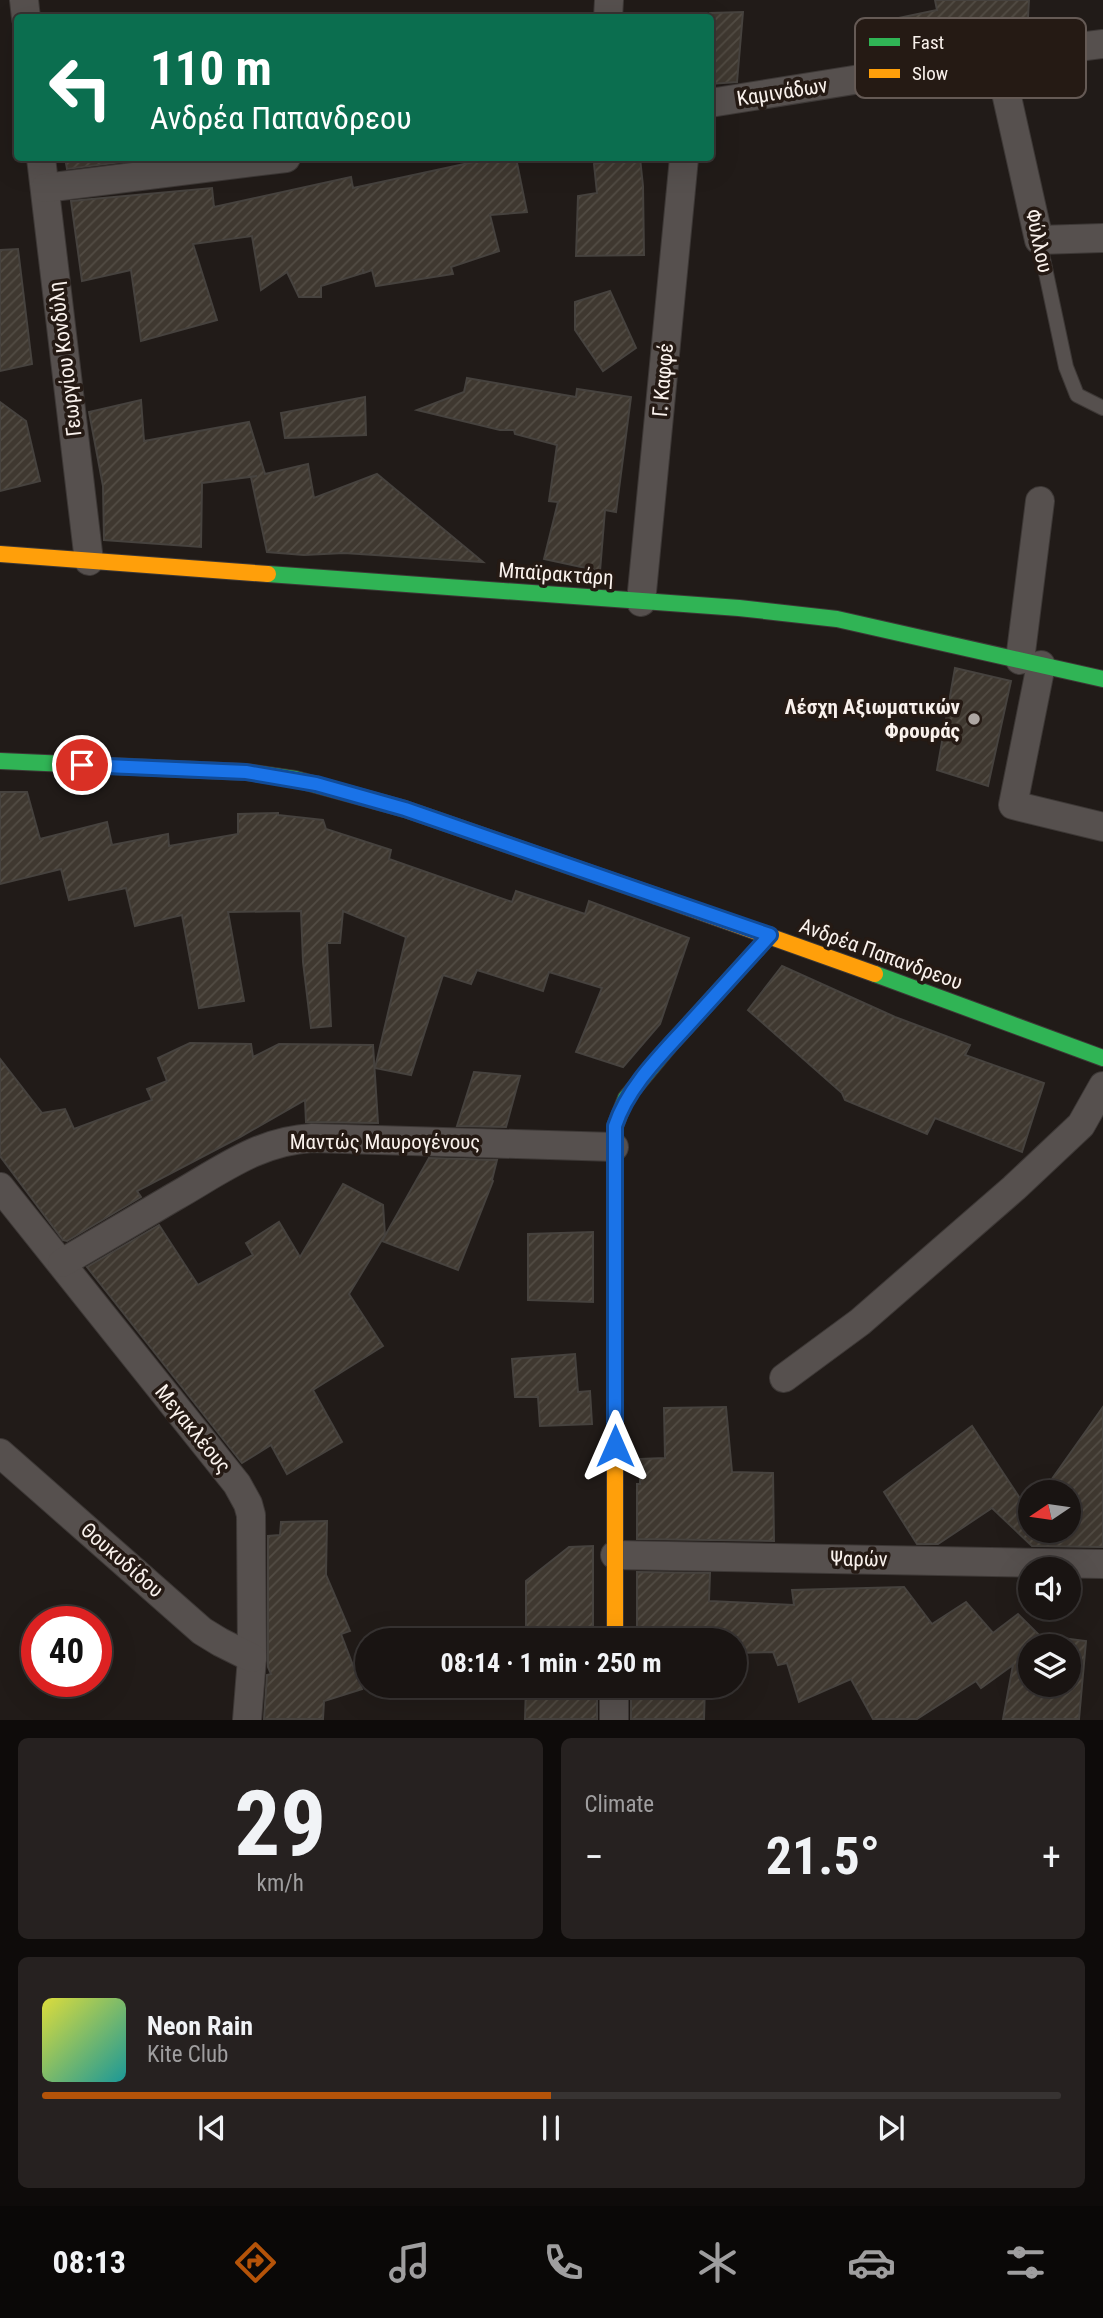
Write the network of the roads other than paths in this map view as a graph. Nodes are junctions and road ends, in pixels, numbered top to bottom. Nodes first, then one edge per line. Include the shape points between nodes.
1 (855, 80) edge
2 (1007, 98) edge
3 (714, 102) edge
4 (41, 161) edge
5 (262, 161) edge
6 (684, 161) edge
7 (45, 188) junction
8 (1103, 238) edge
9 (1039, 240) junction
10 (1103, 408) edge
11 (1040, 501) dead end
12 (0, 554) edge
13 (89, 561) junction
14 (641, 602) junction
15 (1031, 663) junction
16 (1103, 679) edge
17 (0, 761) edge
18 (1103, 827) edge
19 (770, 935) junction
20 (1103, 1058) edge
21 (1103, 1086) edge
22 (614, 1147) junction
23 (0, 1187) edge
24 (62, 1263) junction
25 (784, 1378) dead end
26 (0, 1453) edge
27 (615, 1555) junction
28 (1103, 1564) edge
29 (614, 1628) edge
30 (252, 1658) junction
31 (614, 1698) edge
32 (247, 1720) edge
33 (614, 1720) edge

1 - 3 street, Καμινάδων
2 - 9 street, Φύλλου
4 - 7 street, Γεωργίου Κονδύλη
5 - 7 street
6 - 14 street, Γ. Καφφέ
7 - 13 street, Γεωργίου Κονδύλη
8 - 9 street
9 - 10 lane, Φύλλου via 1066,367 1077,395
11 - 15 street
12 - 13 street, Μπαϊρακτάρη
13 - 14 street, Μπαϊρακτάρη
14 - 15 street, Μπαϊρακτάρη via 837,619
15 - 16 street, Μπαϊρακτάρη
15 - 18 street via 1013,804
17 - 19 street, Ανδρέα Παπανδρεου via 246,772 295,779 405,809
19 - 20 street, Ανδρέα Παπανδρεου
19 - 22 street via 626,1098 615,1126
21 - 25 street via 1081,1125 1014,1188 860,1322
22 - 24 street, Μαντώς Μαυρογένους via 290,1139 239,1160
22 - 27 street
23 - 24 street, Μεγακλέους
24 - 30 street, Μεγακλέους via 237,1484 248,1504
26 - 30 street, Θουκυδίδου via 202,1631
27 - 28 street, Ψαρών
27 - 29 street
30 - 32 street, Μεγακλέους
31 - 33 street

